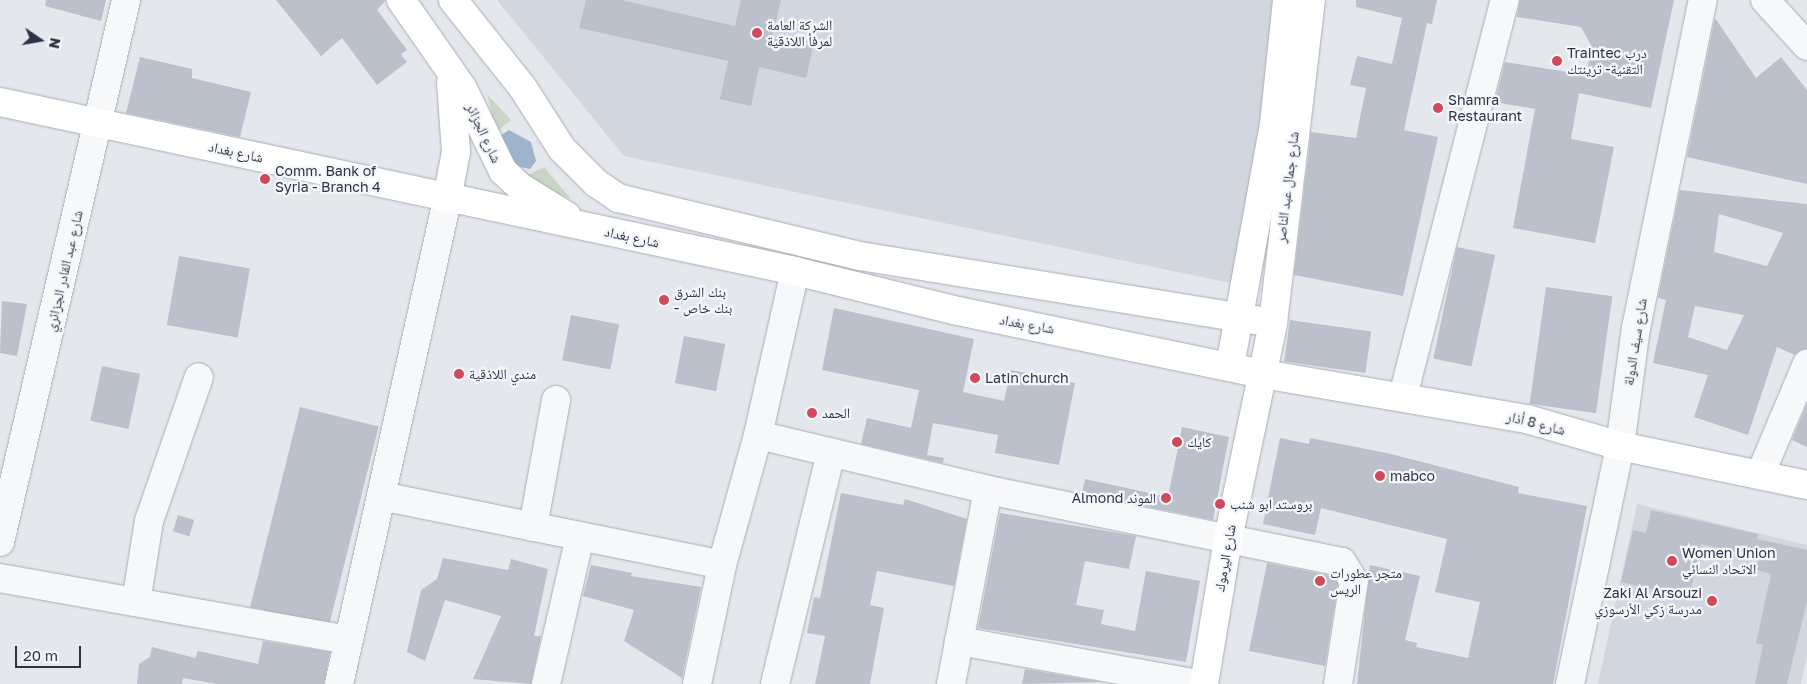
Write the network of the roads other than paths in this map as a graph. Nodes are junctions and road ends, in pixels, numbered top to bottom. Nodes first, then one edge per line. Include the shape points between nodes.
1 (126, 0) edge
2 (401, 0) edge
3 (453, 0) edge
4 (1287, 0) edge
5 (1311, 0) edge
6 (1504, 0) edge
7 (1703, 0) edge
8 (1765, 0) edge
9 (1807, 46) edge
10 (444, 57) junction
11 (0, 102) edge
12 (99, 122) junction
13 (447, 199) junction
14 (600, 231) junction
15 (795, 271) junction
16 (1238, 319) junction
17 (1273, 323) junction
18 (1807, 364) edge
19 (1230, 366) junction
20 (1263, 374) junction
21 (199, 377) dead end
22 (1403, 396) junction
23 (556, 400) dead end
24 (758, 435) junction
25 (1620, 446) junction
26 (11, 450) edge
27 (831, 453) junction
28 (1760, 475) junction
29 (1807, 485) edge
30 (988, 490) junction
31 (381, 496) junction
32 (533, 527) junction
33 (580, 536) junction
34 (1228, 539) junction
35 (0, 542) edge
36 (722, 565) junction
37 (0, 578) edge
38 (136, 602) junction
39 (349, 640) junction
40 (959, 641) junction
41 (340, 684) edge
42 (546, 684) edge
43 (697, 684) edge
44 (774, 684) edge
45 (951, 684) edge
46 (1198, 684) edge
47 (1204, 684) edge
48 (1338, 684) edge
49 (1570, 684) edge

1 - 12 street, شارع عبد القادر الجزائري
2 - 10 main road, شارع الجزائر
3 - 16 main road via 523,88 562,149 596,184 618,198 860,256
4 - 16 main road, شارع جمال عبد الناصر via 1274,124
5 - 17 main road, شارع جمال عبد الناصر
6 - 22 street
7 - 25 street, شارع سيف الدولة via 1636,328
8 - 9 street
10 - 13 main road via 457,128
10 - 14 main road, شارع الجزائر via 503,171 549,207
11 - 12 main road, شارع بغداد
12 - 13 main road, شارع بغداد
12 - 26 street, شارع عبد القادر الجزائري
13 - 14 main road, شارع بغداد
13 - 31 street
14 - 15 main road, شارع بغداد
15 - 19 main road, شارع بغداد via 958,311
15 - 24 street
16 - 17 main road
16 - 19 main road, شارع جمال عبد الناصر
17 - 20 main road, شارع جمال عبد الناصر
18 - 28 street
19 - 20 main road, شارع بغداد
20 - 22 main road, شارع 8 أذار
20 - 34 main road, شارع اليرموك
21 - 38 street via 149,522
22 - 25 main road, شارع 8 أذار via 1527,419
23 - 32 street
24 - 27 street
24 - 36 street
25 - 28 main road, شارع 8 أذار
25 - 49 street, شارع سيف الدولة
26 - 35 street, شارع عبد القادر الجزائري
27 - 30 street
27 - 44 street
28 - 29 main road, شارع 8 أذار
30 - 34 street
30 - 40 street
31 - 32 street
31 - 39 street
32 - 33 street
33 - 36 street
33 - 42 street
34 - 47 main road, شارع اليرموك
34 - 48 street via 1328,557 1350,568 1354,581
36 - 43 street
37 - 38 street
38 - 39 street
39 - 41 street
40 - 45 street
40 - 46 street

